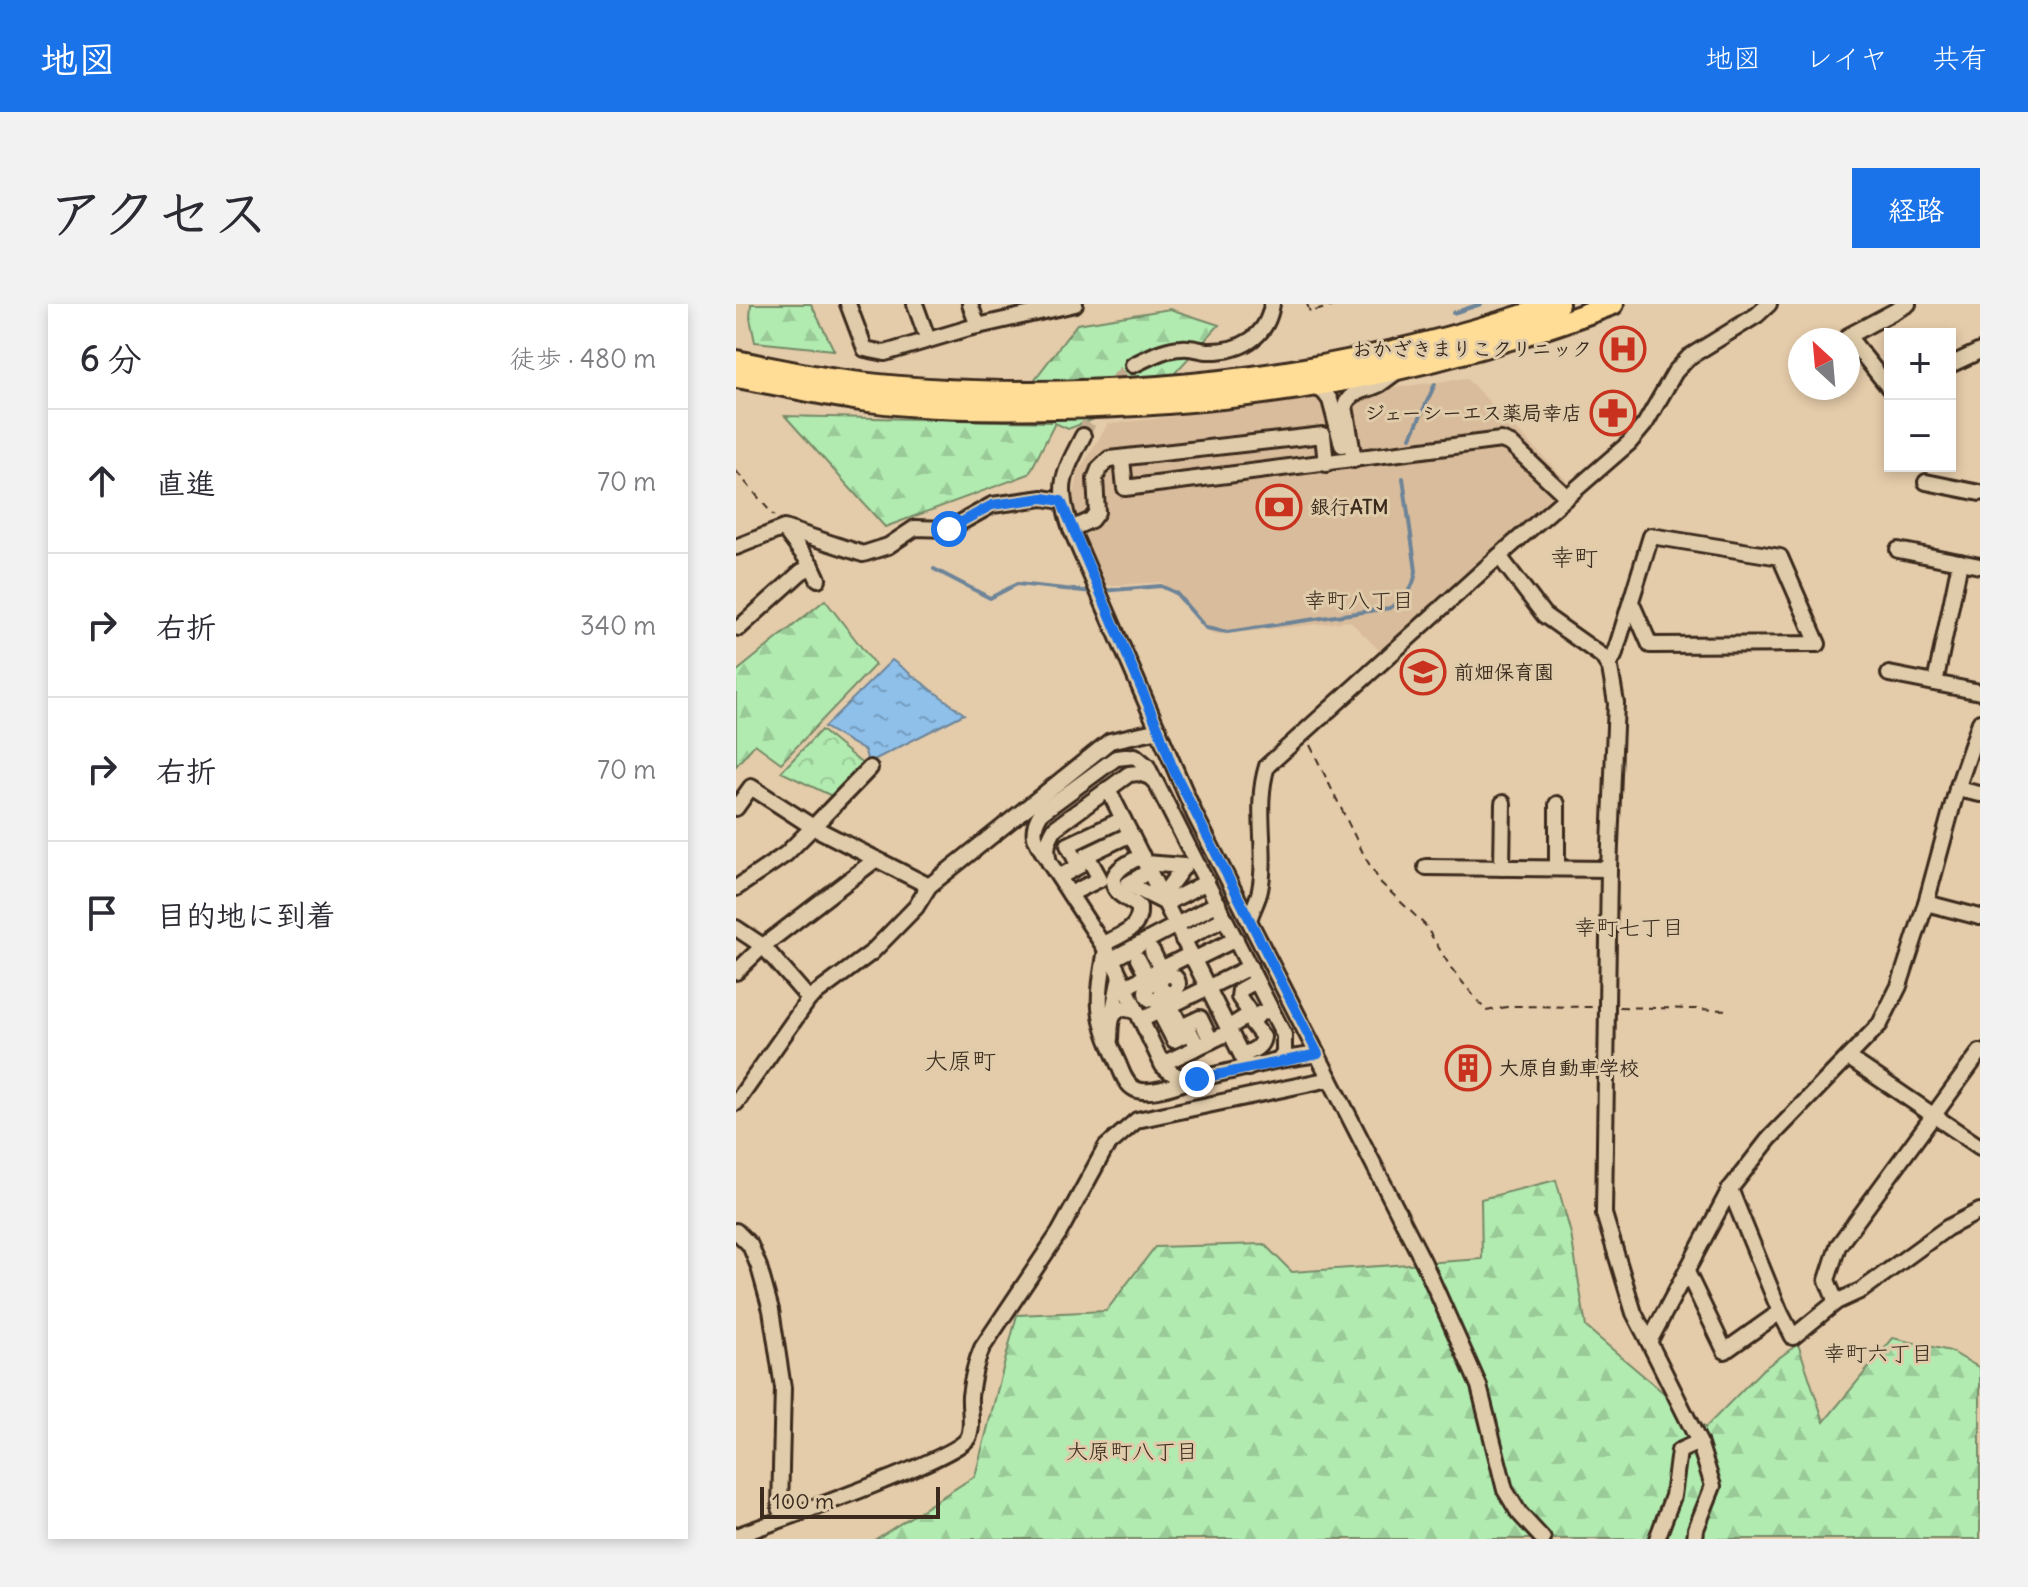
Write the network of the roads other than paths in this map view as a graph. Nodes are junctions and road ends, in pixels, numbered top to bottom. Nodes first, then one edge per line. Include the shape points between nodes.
1 (848, 304) edge
2 (915, 304) edge
3 (970, 304) edge
4 (1075, 304) edge
5 (1272, 304) edge
6 (1558, 304) edge
7 (1613, 304) edge
8 (1769, 304) edge
9 (1908, 304) edge
10 (1028, 309) edge
11 (978, 326) junction
12 (928, 340) junction
13 (1980, 351) edge
14 (736, 361) edge
15 (1956, 362) edge
16 (1133, 365) tunnel mouth
17 (1398, 371) junction
18 (736, 377) edge
19 (1884, 381) edge
20 (1313, 386) junction
21 (1083, 436) tunnel mouth
22 (1122, 459) junction
23 (1349, 460) junction
24 (1326, 464) junction
25 (1926, 482) dead end
26 (1980, 493) edge
27 (1567, 497) junction
28 (1061, 501) junction
29 (784, 528) junction
30 (1071, 529) junction
31 (736, 547) edge
32 (1898, 550) dead end
33 (1499, 556) junction
34 (1960, 562) junction
35 (1980, 566) edge
36 (1631, 602) junction
37 (739, 628) dead end
38 (1608, 665) junction
39 (1889, 674) dead end
40 (1935, 683) junction
41 (1980, 692) edge
42 (1159, 730) junction
43 (1979, 731) edge
44 (870, 768) dead end
45 (1156, 783) junction
46 (1108, 789) junction
47 (1957, 789) junction
48 (1980, 794) edge
49 (1503, 803) dead end
50 (1557, 804) dead end
51 (736, 808) edge
52 (1123, 819) junction
53 (813, 827) junction
54 (1131, 834) junction
55 (875, 860) junction
56 (1049, 862) junction
57 (1146, 863) junction
58 (1426, 867) dead end
59 (1502, 868) junction
60 (1557, 868) junction
61 (1609, 869) junction
62 (1059, 877) junction
63 (1207, 882) junction
64 (929, 886) junction
65 (736, 888) edge
66 (1070, 894) junction
67 (1164, 900) junction
68 (1218, 903) junction
69 (1926, 903) junction
70 (1980, 917) edge
71 (1225, 918) junction
72 (1249, 920) junction
73 (1176, 925) junction
74 (736, 928) edge
75 (1236, 939) junction
76 (1183, 940) junction
77 (1214, 942) junction
78 (763, 946) junction
79 (1107, 951) junction
80 (1152, 951) dead end
81 (1138, 959) dead end
82 (1194, 961) junction
83 (1161, 969) junction
84 (736, 972) edge
85 (1253, 974) junction
86 (1147, 976) junction
87 (1122, 981) junction
88 (1208, 987) junction
89 (809, 999) junction
90 (1165, 1008) junction
91 (1271, 1009) junction
92 (1137, 1011) junction
93 (1112, 1016) junction
94 (1229, 1030) junction
95 (1205, 1044) junction
96 (1110, 1045) junction
97 (1980, 1052) edge
98 (1318, 1054) junction
99 (1849, 1058) junction
100 (1278, 1060) junction
101 (1245, 1061) junction
102 (1162, 1064) junction
103 (1197, 1079) junction
104 (1330, 1079) junction
105 (736, 1103) edge
106 (1935, 1116) junction
107 (1980, 1147) edge
108 (1730, 1189) junction
109 (1980, 1211) edge
110 (736, 1231) edge
111 (1687, 1272) junction
112 (1836, 1302) junction
113 (1780, 1312) junction
114 (1649, 1342) junction
115 (1699, 1442) junction
116 (785, 1518) junction
117 (736, 1536) edge
118 (1543, 1539) edge
119 (1657, 1539) edge
120 (1695, 1539) edge

1 - 12 street via 865,349 885,353
2 - 12 street
3 - 11 street
4 - 10 street
5 - 16 street via 1255,340 1237,349 1181,348
6 - 14 highway via 1446,339 1300,372 1094,392 914,388
7 - 17 highway via 1522,337
8 - 27 street via 1689,357 1629,443
9 - 19 street via 1848,336
10 - 11 street
11 - 12 street
13 - 15 street
17 - 20 highway
17 - 23 street via 1347,400
18 - 20 highway via 862,400 1013,409 1217,400
20 - 23 street via 1330,400
21 - 28 street via 1066,469
22 - 24 street via 1125,488
22 - 24 street via 1323,435
22 - 30 street via 1109,459 1099,469 1097,512
23 - 24 street
23 - 27 street via 1501,440
25 - 26 street
27 - 33 street
28 - 29 street via 1043,498 992,505 949,529 915,528 888,546 863,554
28 - 30 street
29 - 31 street
29 - 37 street via 815,573 801,572
30 - 42 street
32 - 34 street
33 - 38 street via 1544,615
33 - 72 street via 1267,766 1260,787 1260,891
34 - 35 street
34 - 40 street
36 - 36 street via 1651,536 1780,557 1818,644 1650,645
36 - 38 street
38 - 61 street via 1616,703
39 - 40 street
40 - 41 street
42 - 64 street via 1110,741
42 - 72 street via 1173,769
43 - 47 street
44 - 53 street
45 - 46 street via 1139,773 1129,774
45 - 56 street via 1142,760 1126,755 1041,813 1033,833
45 - 63 street
46 - 52 street
46 - 56 street via 1055,828 1048,839
47 - 48 street
47 - 69 street
49 - 59 street
50 - 60 street
51 - 53 street via 751,787
52 - 54 street
52 - 62 street via 1068,845 1079,866
53 - 55 street
53 - 65 street via 786,854
54 - 57 street
54 - 66 street via 1087,855 1100,879
55 - 64 street
55 - 78 street
56 - 62 street
57 - 67 street
57 - 67 street via 1128,884
57 - 67 street via 1184,866
57 - 79 street via 1122,865 1116,873 1117,891 1139,907 1140,918
58 - 59 street
59 - 60 street
60 - 61 street
61 - 114 street via 1604,1214 1634,1313
62 - 66 street
63 - 67 street
63 - 68 street
64 - 89 street via 871,953
66 - 79 street
67 - 73 street
68 - 71 street
68 - 73 street
69 - 70 street
69 - 99 street via 1880,1024
71 - 75 street
71 - 77 street
72 - 98 street
73 - 76 street
73 - 79 street
74 - 78 street
75 - 77 street
75 - 85 street
76 - 77 street
76 - 82 street
77 - 82 street
78 - 84 street
78 - 89 street
79 - 87 street
79 - 96 street via 1099,995
80 - 83 street
81 - 86 street
82 - 83 street
82 - 88 street
82 - 92 street via 1177,980 1161,980 1162,994 1157,999 1147,995
83 - 86 street
85 - 88 street
85 - 91 street
85 - 94 street via 1239,997 1247,1016
86 - 87 street
87 - 92 street
87 - 93 street
88 - 90 street
88 - 94 street
89 - 105 street
90 - 92 street
90 - 95 street via 1174,1040 1190,1032
91 - 100 street via 1286,1046
91 - 101 street via 1252,1023 1262,1043
92 - 93 street via 1121,1008
92 - 102 street
93 - 96 street
94 - 95 street
94 - 101 street
95 - 102 street
96 - 103 street via 1135,1089
97 - 106 street
98 - 100 street
98 - 104 street
99 - 106 street
99 - 108 street via 1769,1139
100 - 101 street
101 - 103 street
102 - 103 street via 1171,1074
104 - 116 street via 1137,1120 1106,1147 1059,1233 982,1348 974,1366 970,1434 964,1443 911,1470
104 - 118 street via 1424,1263 1479,1386 1505,1490
106 - 107 street
106 - 112 street via 1838,1246 1827,1280
108 - 111 street
108 - 113 street
109 - 112 street
110 - 116 street via 750,1245 771,1310 783,1388 780,1508
111 - 113 street via 1725,1351
111 - 114 street
112 - 113 street via 1793,1337
114 - 115 street
115 - 119 street via 1679,1451 1673,1496
115 - 120 street via 1713,1486
116 - 117 street

